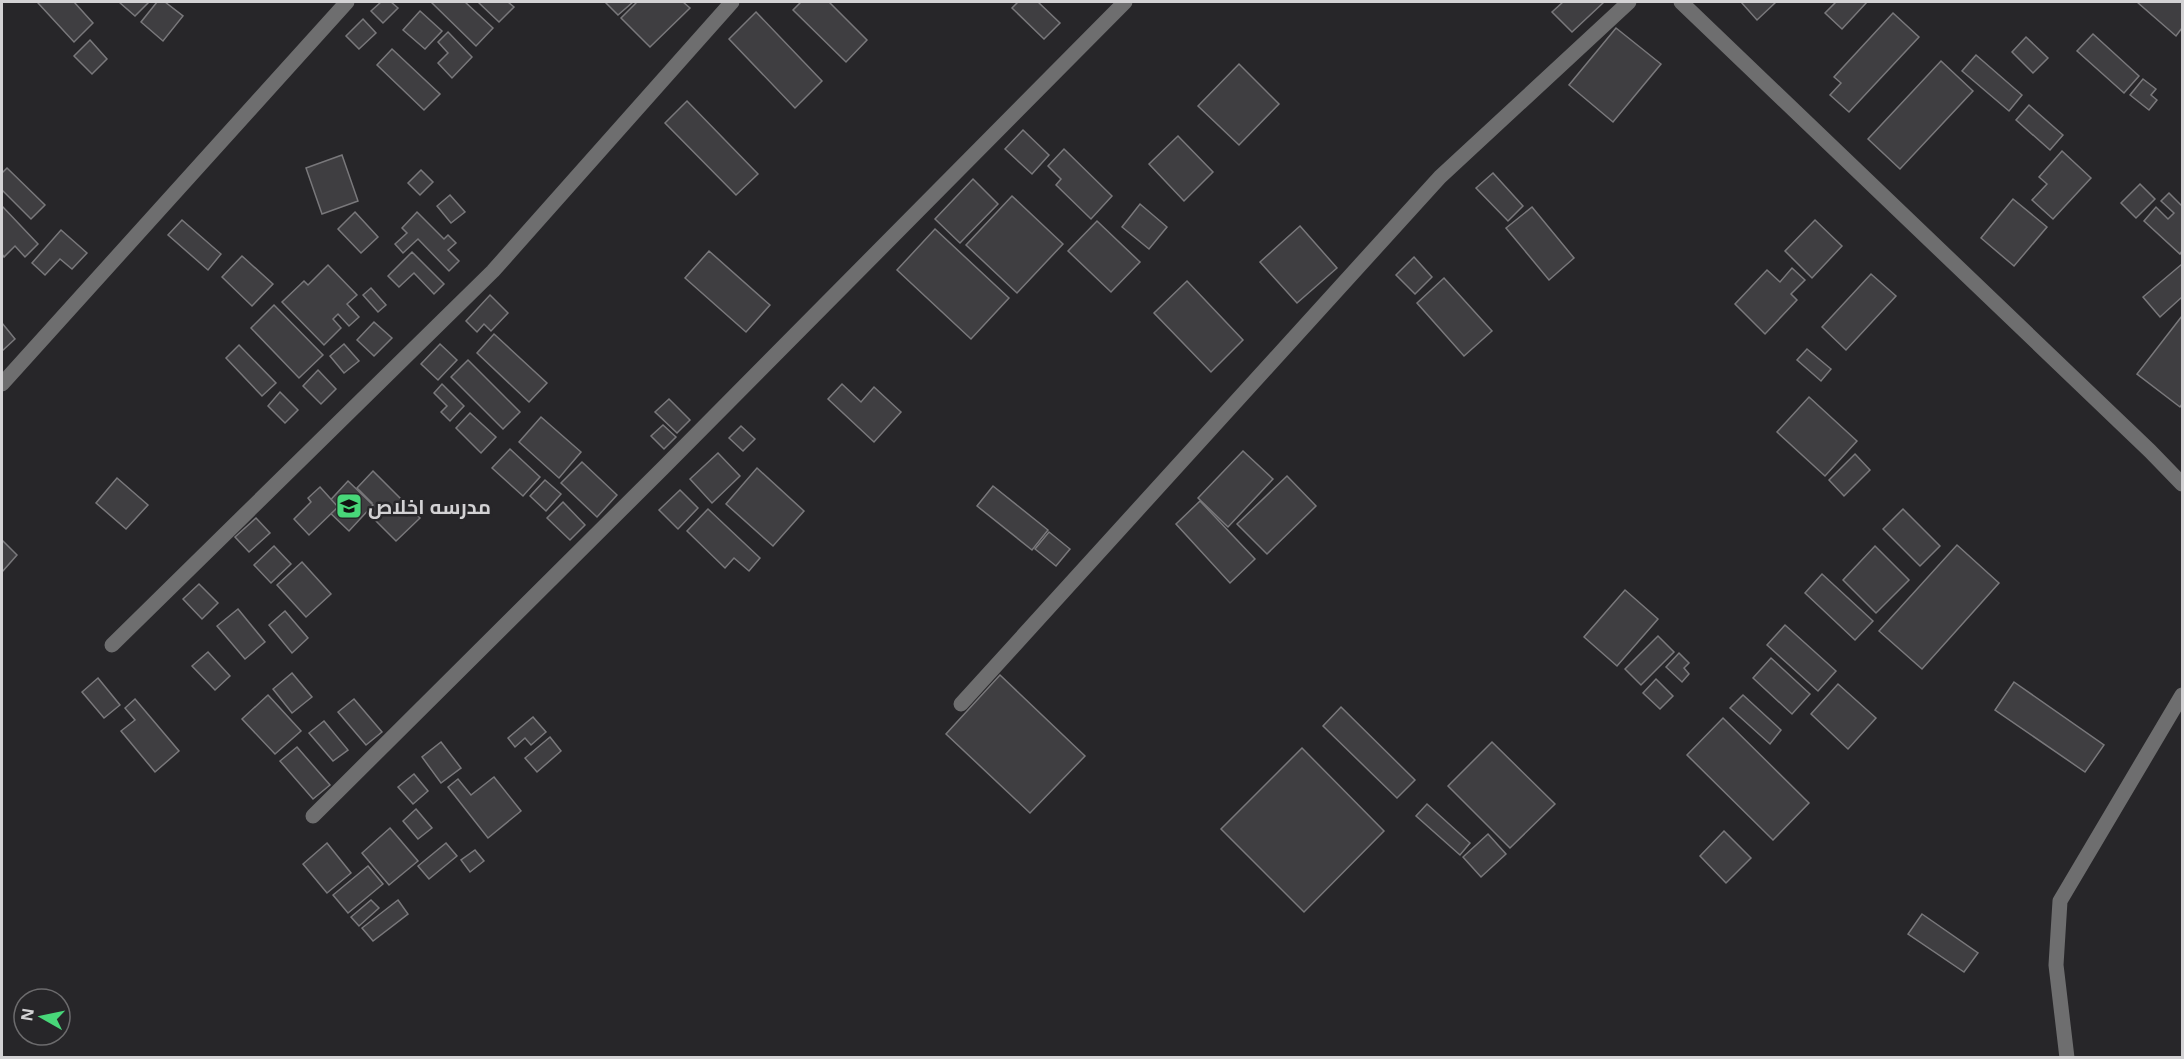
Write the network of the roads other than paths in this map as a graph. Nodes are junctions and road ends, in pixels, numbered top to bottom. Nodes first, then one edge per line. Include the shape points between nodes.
1 (347, 2) edge
2 (732, 2) edge
3 (1125, 2) edge
4 (1629, 2) edge
5 (1682, 2) edge
6 (2, 384) edge
7 (2182, 484) edge
8 (112, 645) dead end
9 (2182, 695) edge
10 (961, 704) dead end
11 (313, 816) dead end
12 (2067, 1058) edge

1 - 6 street
2 - 8 street via 493,270
3 - 11 street
4 - 10 street via 1440,177
5 - 7 street
9 - 12 street via 2060,901 2056,965

